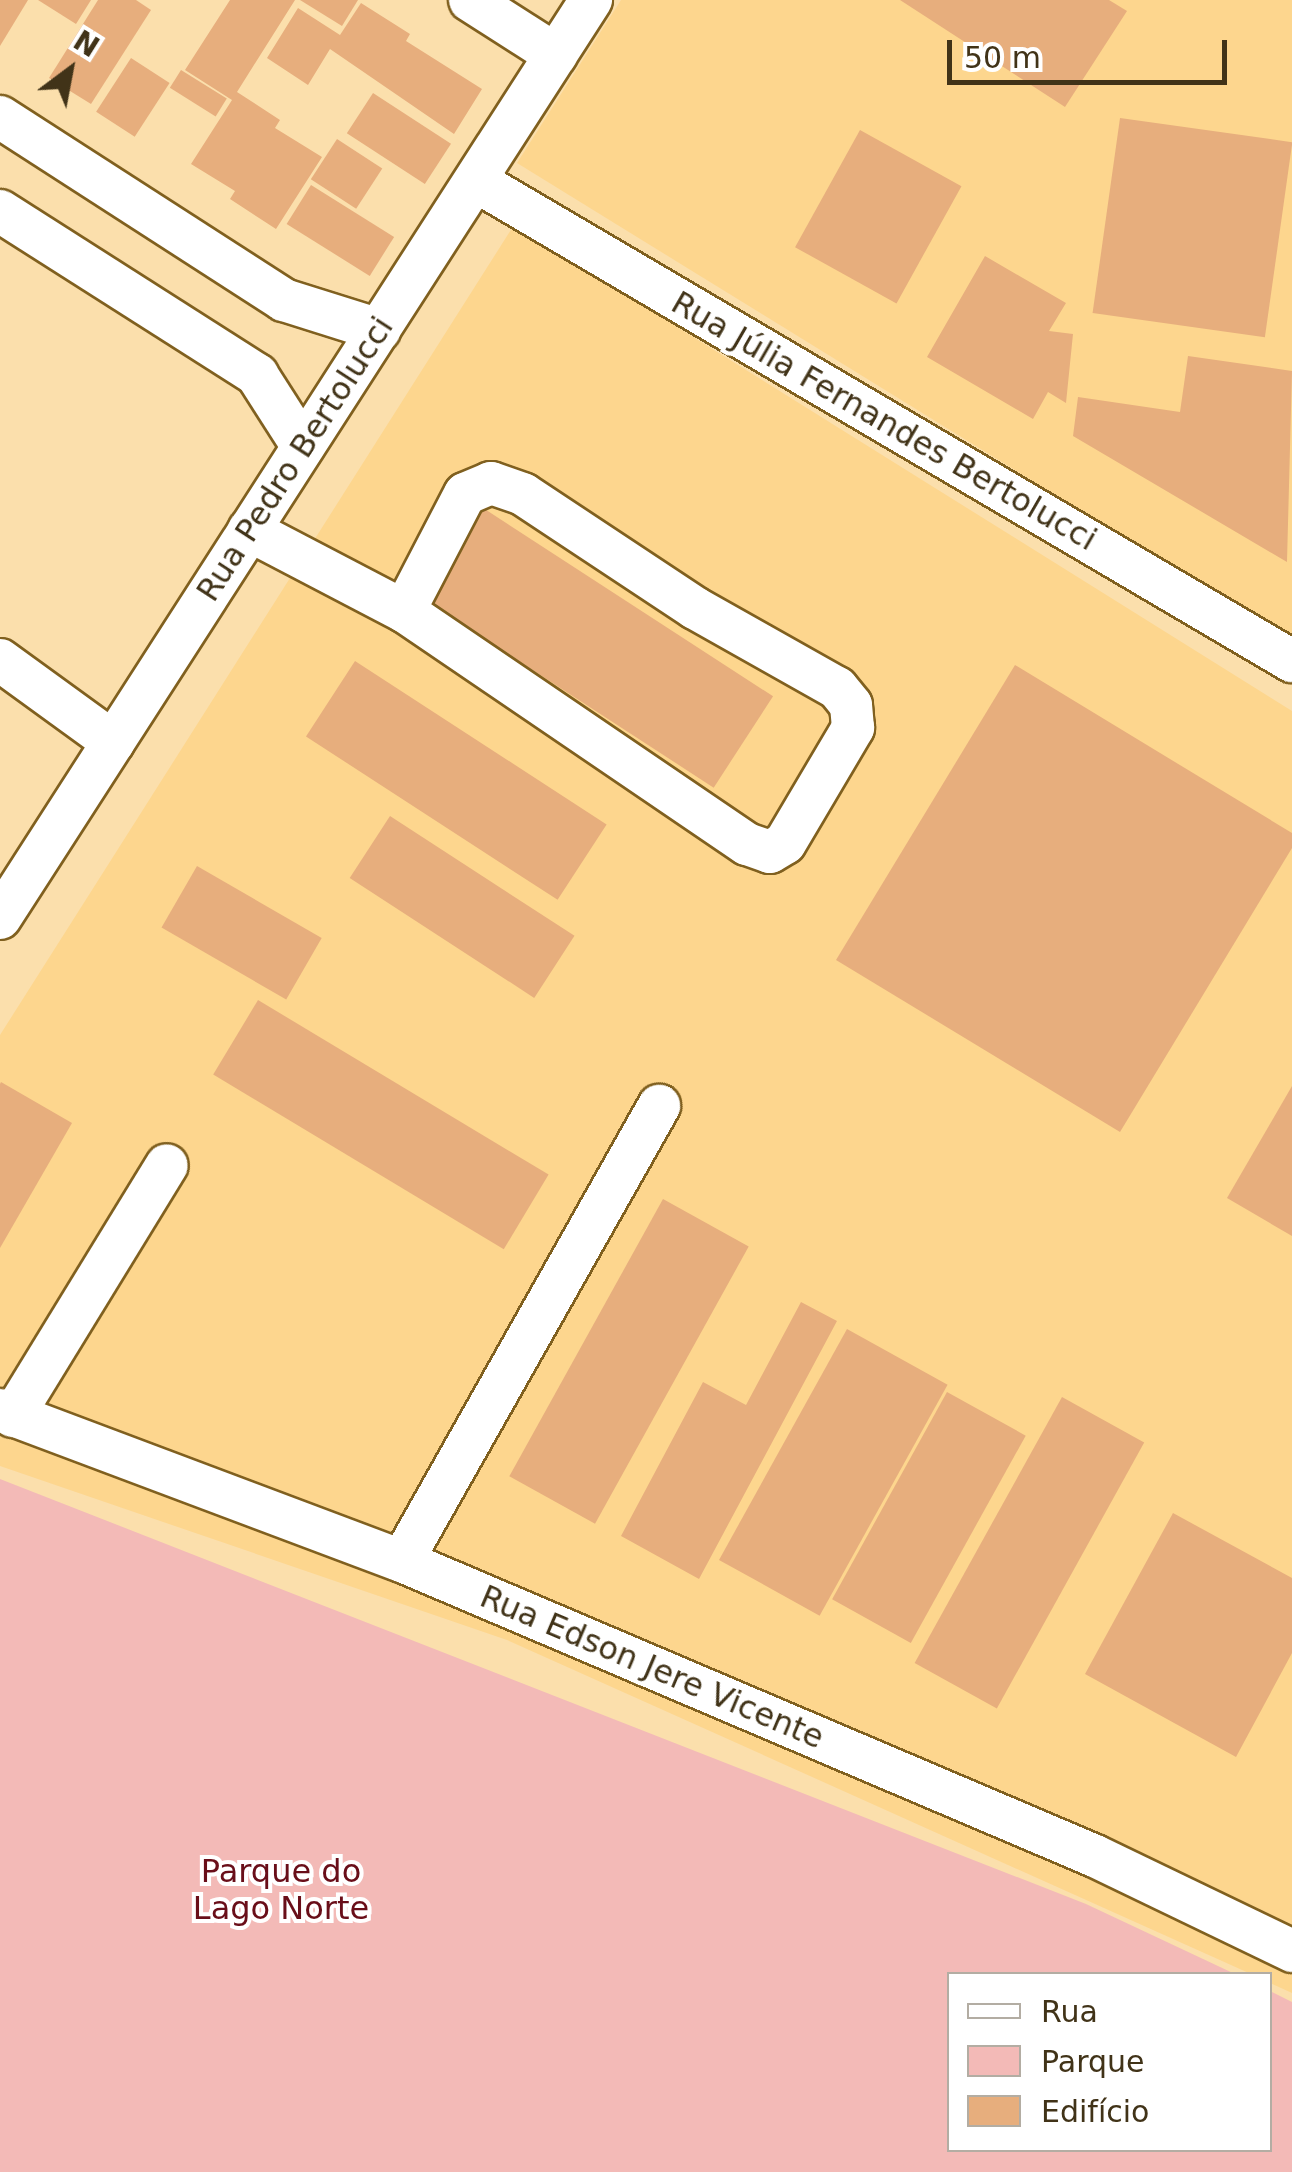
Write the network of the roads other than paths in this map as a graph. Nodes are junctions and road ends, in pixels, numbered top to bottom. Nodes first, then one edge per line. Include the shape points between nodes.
1 (470, 0) edge
2 (591, 0) edge
3 (556, 55) junction
4 (0, 117) edge
5 (476, 181) junction
6 (0, 211) edge
7 (379, 330) junction
8 (304, 447) junction
9 (249, 530) junction
10 (404, 611) junction
11 (0, 660) edge
12 (1292, 661) edge
13 (113, 742) junction
14 (0, 918) edge
15 (659, 1106) dead end
16 (167, 1165) dead end
17 (7, 1413) edge
18 (402, 1562) junction
19 (1292, 1951) edge

1 - 3 street
2 - 3 street, Rua Pedro Bertolucci
3 - 5 street, Rua Pedro Bertolucci
4 - 7 street via 284,300
5 - 7 street, Rua Pedro Bertolucci
5 - 12 street, Rua Júlia Fernandes Bertolucci
6 - 8 street via 257,376
7 - 8 street, Rua Pedro Bertolucci
8 - 9 street, Rua Pedro Bertolucci
9 - 10 street
9 - 13 street, Rua Pedro Bertolucci
10 - 10 street via 747,844 770,852 785,843 853,728 851,705 837,688 695,608 523,494 491,483 466,494
11 - 13 street
13 - 14 street, Rua Pedro Bertolucci
15 - 18 street
16 - 17 street
17 - 18 street, Rua Edson Jere Vicente
18 - 19 street, Rua Edson Jere Vicente via 1095,1856

